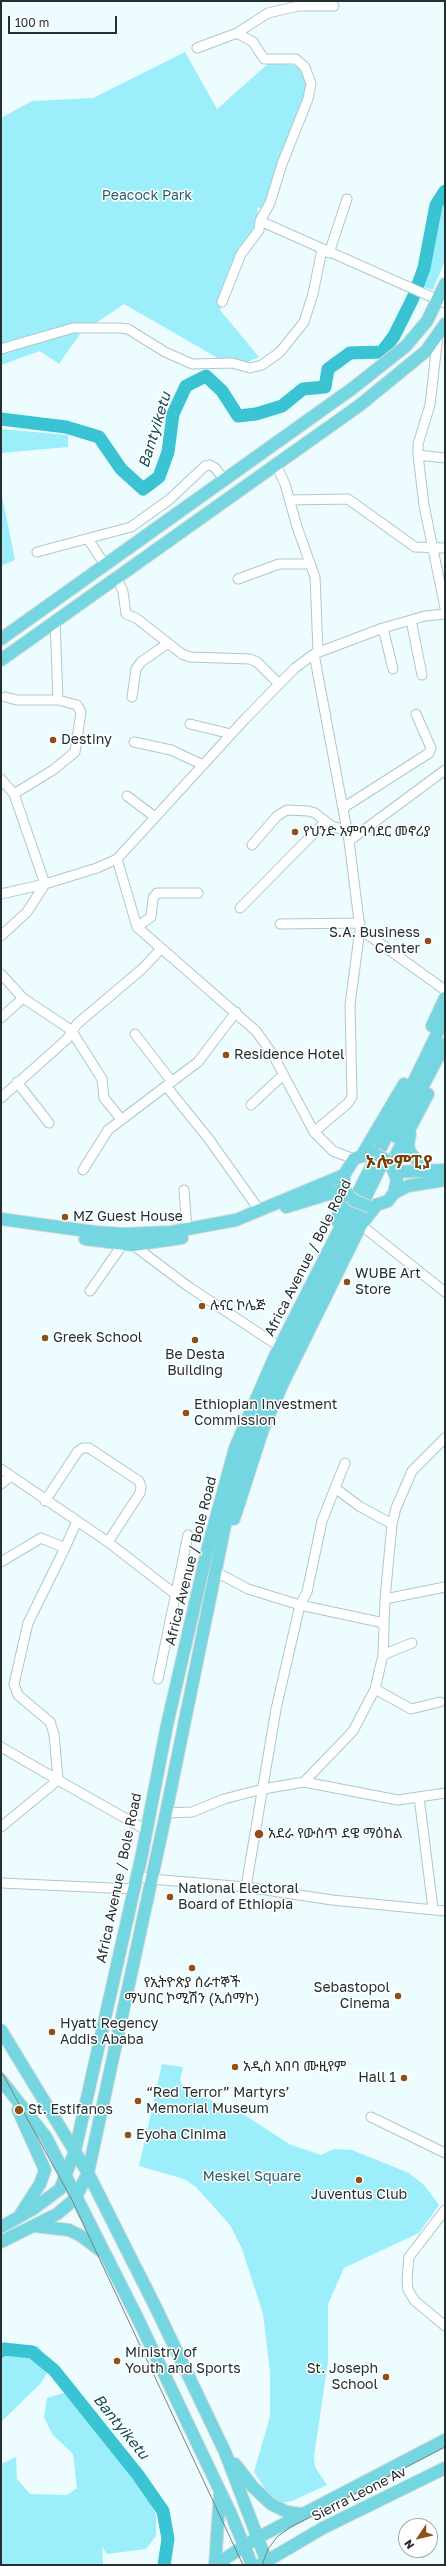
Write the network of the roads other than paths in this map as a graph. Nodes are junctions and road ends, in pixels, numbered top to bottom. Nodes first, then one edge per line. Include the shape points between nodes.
1 (334, 6) dead end
2 (237, 33) junction
3 (197, 48) dead end
4 (347, 198) dead end
5 (260, 221) junction
6 (329, 253) junction
7 (445, 284) edge
8 (222, 302) dead end
9 (441, 302) edge
10 (445, 324) edge
11 (438, 335) junction
12 (1, 348) edge
13 (418, 455) junction
14 (445, 458) edge
15 (275, 463) junction
16 (224, 479) junction
17 (290, 500) junction
18 (88, 539) junction
19 (445, 548) edge
20 (433, 549) junction
21 (37, 552) dead end
22 (105, 564) junction
23 (310, 564) junction
24 (117, 577) junction
25 (238, 580) dead end
26 (445, 608) edge
27 (445, 614) edge
28 (55, 620) junction
29 (412, 620) junction
30 (383, 628) junction
31 (1, 638) edge
32 (167, 644) junction
33 (316, 652) junction
34 (1, 660) edge
35 (393, 669) dead end
36 (422, 676) dead end
37 (279, 684) junction
38 (5, 697) dead end
39 (132, 697) dead end
40 (58, 700) junction
41 (416, 714) dead end
42 (190, 724) dead end
43 (231, 734) junction
44 (134, 742) dead end
45 (203, 765) junction
46 (445, 770) edge
47 (1, 779) edge
48 (14, 794) junction
49 (127, 796) dead end
50 (343, 808) junction
51 (155, 817) junction
52 (324, 823) junction
53 (347, 830) junction
54 (349, 842) junction
55 (252, 846) dead end
56 (117, 859) junction
57 (46, 884) junction
58 (198, 893) dead end
59 (1, 894) edge
60 (240, 908) dead end
61 (280, 924) dead end
62 (360, 926) junction
63 (138, 927) junction
64 (1, 936) edge
65 (161, 949) junction
66 (1, 974) edge
67 (445, 990) edge
68 (23, 998) junction
69 (445, 998) edge
70 (236, 1012) junction
71 (445, 1017) edge
72 (1, 1018) edge
73 (71, 1030) junction
74 (135, 1034) dead end
75 (445, 1044) edge
76 (445, 1061) edge
77 (283, 1075) junction
78 (17, 1082) junction
79 (169, 1084) junction
80 (1, 1098) edge
81 (251, 1105) dead end
82 (121, 1119) junction
83 (49, 1123) dead end
84 (410, 1130) junction
85 (314, 1132) junction
86 (358, 1157) junction
87 (392, 1166) junction
88 (83, 1170) dead end
89 (427, 1170) junction
90 (445, 1170) edge
91 (344, 1175) junction
92 (445, 1180) edge
93 (184, 1190) dead end
94 (347, 1193) junction
95 (394, 1193) junction
96 (302, 1197) junction
97 (323, 1197) junction
98 (375, 1206) junction
99 (260, 1211) junction
100 (340, 1212) junction
101 (1, 1219) edge
102 (361, 1225) junction
103 (1, 1227) edge
104 (187, 1230) junction
105 (126, 1241) junction
106 (90, 1291) dead end
107 (445, 1292) edge
108 (274, 1343) junction
109 (445, 1438) edge
110 (345, 1463) dead end
111 (1, 1469) edge
112 (11, 1476) junction
113 (1, 1484) edge
114 (334, 1488) junction
115 (45, 1501) junction
116 (77, 1521) junction
117 (392, 1524) junction
118 (188, 1535) dead end
119 (108, 1542) junction
120 (65, 1548) junction
121 (214, 1548) junction
122 (1, 1562) edge
123 (216, 1572) junction
124 (445, 1587) edge
125 (198, 1590) junction
126 (212, 1592) junction
127 (175, 1594) junction
128 (385, 1599) junction
129 (300, 1605) junction
130 (384, 1623) junction
131 (412, 1643) dead end
132 (383, 1655) junction
133 (158, 1679) dead end
134 (375, 1689) junction
135 (440, 1702) dead end
136 (1, 1747) edge
137 (58, 1780) junction
138 (304, 1782) junction
139 (263, 1789) junction
140 (445, 1793) edge
141 (420, 1797) junction
142 (166, 1813) junction
143 (1, 1827) edge
144 (146, 1830) junction
145 (136, 1875) junction
146 (151, 1879) junction
147 (1, 1883) edge
148 (246, 1886) junction
149 (132, 1889) junction
150 (433, 1910) junction
151 (445, 1911) edge
152 (105, 2011) junction
153 (121, 2015) junction
154 (1, 2030) edge
155 (1, 2080) edge
156 (11, 2094) junction
157 (371, 2117) dead end
158 (75, 2151) junction
159 (445, 2153) edge
160 (88, 2173) junction
161 (66, 2179) junction
162 (76, 2199) junction
163 (445, 2210) edge
164 (20, 2216) junction
165 (33, 2226) junction
166 (1, 2227) edge
167 (1, 2242) edge
168 (105, 2254) junction
169 (445, 2326) edge
170 (445, 2440) edge
171 (225, 2452) junction
172 (445, 2468) edge
173 (220, 2491) junction
174 (302, 2514) junction
175 (256, 2538) junction
176 (244, 2545) junction
177 (287, 2548) junction
178 (265, 2563) edge
179 (215, 2565) edge
180 (221, 2565) edge
181 (252, 2565) edge
182 (279, 2565) edge

1 - 2 street via 298,6 268,13
2 - 3 street
2 - 5 street via 253,42 264,60 290,59 302,63 311,84 308,99 282,164 270,203
4 - 6 street
5 - 6 street
5 - 8 street via 259,230 241,254
6 - 9 street
6 - 12 street via 304,322 280,352 262,365 250,368 232,363 192,364 165,352 128,328 73,328
7 - 9 main road
9 - 16 main road via 406,346 353,388
10 - 11 main road
11 - 13 street via 430,405 418,444
11 - 15 main road via 426,351 360,405
13 - 14 street
13 - 20 street
15 - 17 street
15 - 24 main road
16 - 18 street via 210,465 206,466 170,499 131,527
16 - 22 main road
17 - 20 street via 348,499 415,547
17 - 23 street
18 - 21 street
18 - 22 street
19 - 20 street
20 - 26 street
22 - 31 main road
23 - 25 street via 279,564
23 - 33 street via 317,587
24 - 28 main road
24 - 32 street via 123,592 126,614 136,618
27 - 29 street
28 - 34 main road
28 - 40 street
29 - 30 street
29 - 36 street
30 - 33 street
30 - 35 street
32 - 37 street via 190,657 250,659 257,662
32 - 39 street via 141,662 136,669
33 - 37 street
33 - 50 street
37 - 43 street
38 - 40 street via 17,700
40 - 48 street via 77,705 80,709 81,721 75,752
41 - 50 street via 431,748 429,753
42 - 43 street
43 - 45 street
44 - 45 street via 171,750
45 - 51 street
46 - 54 street
47 - 48 street
48 - 57 street
49 - 51 street
50 - 53 street
51 - 56 street
52 - 53 street
52 - 55 street via 315,813 287,810 277,816
52 - 60 street
53 - 54 street
54 - 62 street
56 - 57 street
56 - 63 street
57 - 59 street
57 - 64 street via 27,912
58 - 63 street via 156,893 151,917
61 - 62 street
62 - 67 street
62 - 85 street via 350,1005 352,1097 348,1104
63 - 65 street
65 - 70 street
65 - 73 street
66 - 68 street
68 - 72 street
68 - 73 street
69 - 86 main road via 397,1098
70 - 77 street via 264,1041
70 - 79 street via 198,1062
71 - 121 main road, Africa Avenue / Bole Road via 274,1358 251,1409 235,1448
73 - 78 street via 67,1039
73 - 82 street via 102,1079 104,1098
74 - 79 street
75 - 121 main road, Africa Avenue / Bole Road via 390,1146 263,1404 247,1443
76 - 84 main road
77 - 81 street
77 - 85 street
78 - 80 street
78 - 83 street
79 - 82 street
79 - 99 street
82 - 88 street via 100,1141
84 - 87 main road
84 - 89 main road via 408,1146
85 - 86 street via 333,1151
86 - 87 main road, bridge via 375,1154
86 - 91 main road
87 - 89 main road
87 - 95 main road via 397,1179
89 - 90 main road
91 - 94 main road
91 - 96 main road
92 - 95 main road via 408,1186
93 - 104 street
94 - 97 main road
94 - 98 main road, bridge via 355,1201
94 - 100 main road
95 - 98 main road via 388,1201
96 - 97 main road
96 - 99 main road
96 - 105 main road via 234,1228 196,1237
97 - 100 main road
98 - 102 main road
99 - 104 main road via 218,1225
100 - 108 main road
101 - 105 main road
102 - 107 street
102 - 121 main road via 263,1429 248,1470 230,1535
103 - 105 main road
104 - 105 main road
105 - 106 street
105 - 108 street via 189,1287
108 - 121 main road via 242,1408 228,1446 206,1529
109 - 117 street via 412,1471 400,1494
110 - 114 street
111 - 112 street
112 - 113 street
112 - 115 street
114 - 117 street via 359,1506
114 - 129 street via 322,1521 307,1592
115 - 116 street
115 - 119 street via 78,1451 89,1448 139,1481 140,1492
116 - 119 street
116 - 120 street
117 - 128 street
118 - 127 street
119 - 127 street
120 - 122 street via 41,1538
120 - 137 street via 28,1623 14,1684 18,1695 50,1722 54,1734
121 - 123 main road, Africa Avenue / Bole Road
121 - 125 main road, Africa Avenue / Bole Road
123 - 126 main road, Africa Avenue / Bole Road
123 - 129 street via 248,1589
124 - 128 street
125 - 126 main road
125 - 144 main road, Africa Avenue / Bole Road
126 - 142 main road, Africa Avenue / Bole Road
127 - 133 street
128 - 130 street
129 - 130 street
129 - 139 street via 276,1709
130 - 132 street
131 - 132 street
132 - 134 street
134 - 135 street via 411,1708
134 - 138 street via 353,1732
136 - 137 street
137 - 143 street
137 - 144 street
138 - 139 street
138 - 141 street via 398,1800
139 - 142 street via 224,1799 192,1812
139 - 148 street
140 - 141 street
141 - 150 street
142 - 146 main road, Africa Avenue / Bole Road
144 - 145 main road, Africa Avenue / Bole Road
145 - 146 street
145 - 149 main road, Africa Avenue / Bole Road
146 - 148 street
146 - 153 main road, Africa Avenue / Bole Road
147 - 149 street
148 - 150 street via 332,1900
149 - 152 main road, Africa Avenue / Bole Road
150 - 151 street
152 - 153 main road
152 - 158 main road, Africa Avenue / Bole Road
153 - 160 main road, Africa Avenue / Bole Road
154 - 158 main road
155 - 156 main road
156 - 161 main road via 46,2137
156 - 164 main road via 44,2170 33,2196
157 - 159 street
158 - 160 main road
158 - 161 main road, Africa Avenue / Bole Road
160 - 162 main road, Africa Avenue / Bole Road
160 - 171 main road
161 - 162 main road
161 - 164 main road via 60,2189
162 - 165 main road via 57,2214
162 - 168 main road
163 - 169 street via 409,2257 407,2279 408,2290 415,2301
164 - 166 main road
165 - 167 main road
165 - 168 main road via 69,2230
168 - 173 main road
170 - 174 main road
171 - 174 main road via 263,2498 280,2509
171 - 175 main road
172 - 177 main road, Sierra Leone Av
173 - 176 main road
173 - 179 main road
174 - 175 main road
175 - 176 main road
175 - 178 main road
176 - 180 main road via 226,2558
176 - 181 main road
177 - 178 main road, Sierra Leone Av
177 - 182 main road

